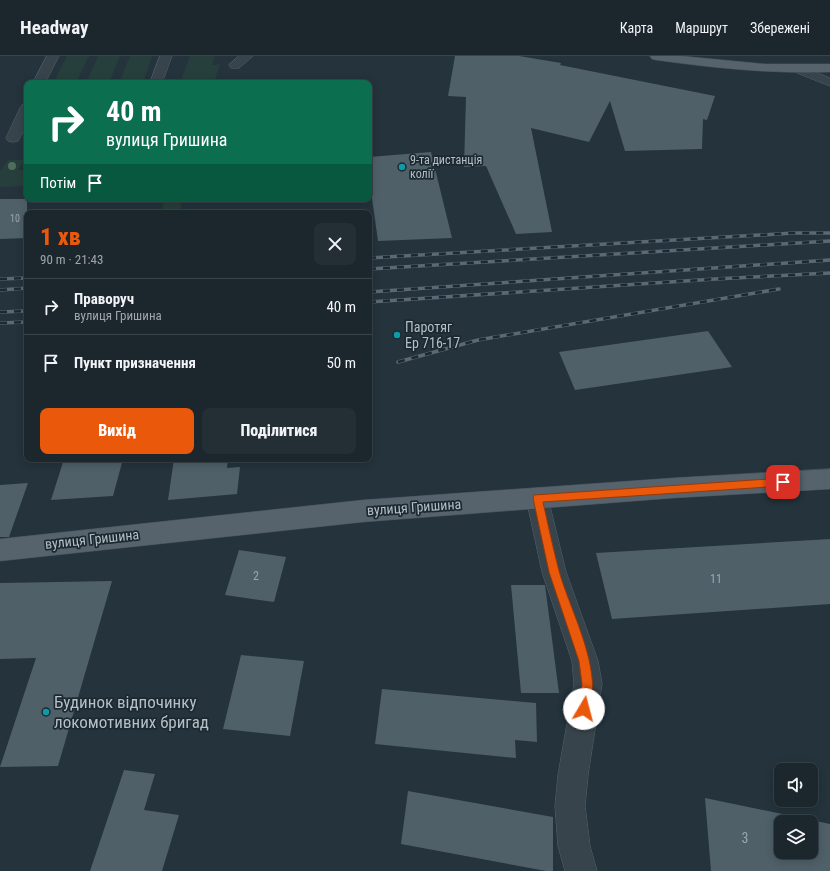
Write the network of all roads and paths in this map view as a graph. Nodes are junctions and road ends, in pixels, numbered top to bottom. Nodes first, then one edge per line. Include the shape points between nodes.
1 (53, 56) edge
2 (166, 56) edge
3 (247, 56) edge
4 (656, 56) edge
5 (235, 65) dead end
6 (830, 68) edge
7 (801, 70) junction
8 (41, 80) edge
9 (157, 80) edge
10 (830, 82) edge
11 (24, 112) edge
12 (24, 137) edge
13 (6, 138) edge
14 (830, 479) edge
15 (537, 498) junction
16 (0, 550) edge
17 (581, 871) edge

1 - 8 street
2 - 9 street
3 - 5 street
4 - 7 main road via 741,67
6 - 7 main road
7 - 10 street
11 - 13 street
12 - 13 street
14 - 15 main road, вулиця Гришина
15 - 16 main road, вулиця Гришина via 362,511
15 - 17 street via 554,572 584,661 588,684 570,806 574,846

